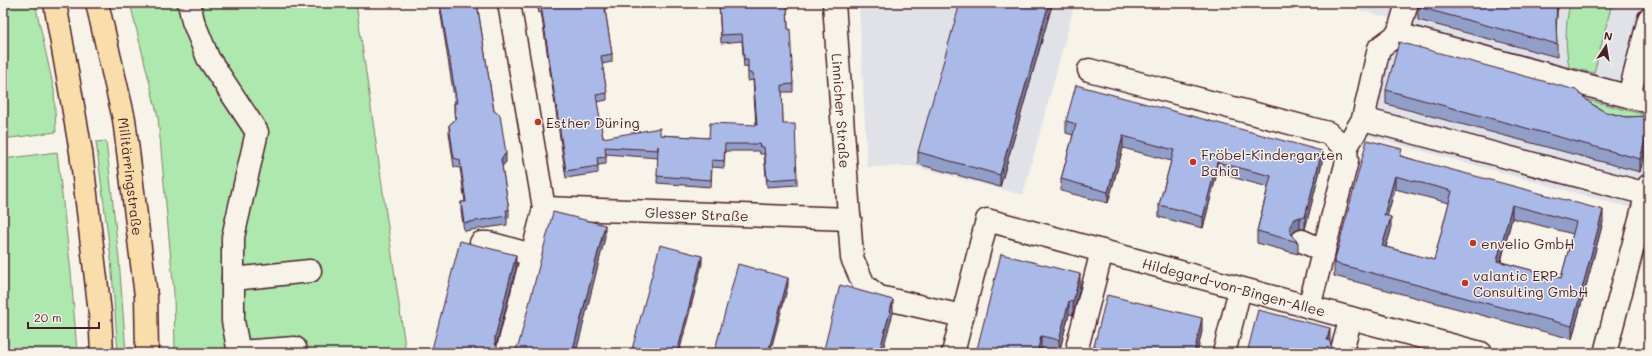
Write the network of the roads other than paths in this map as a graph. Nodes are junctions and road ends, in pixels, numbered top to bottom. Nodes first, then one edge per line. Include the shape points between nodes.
1 (55, 3) edge
2 (97, 3) edge
3 (189, 3) edge
4 (509, 3) edge
5 (834, 3) edge
6 (1406, 3) edge
7 (1649, 18) edge
8 (1398, 34) junction
9 (1089, 70) dead end
10 (1639, 99) edge
11 (1362, 119) junction
12 (1346, 148) junction
13 (1648, 190) edge
14 (544, 208) junction
15 (850, 219) junction
16 (1302, 241) dead end
17 (481, 243) dead end
18 (1102, 251) junction
19 (1324, 251) junction
20 (532, 255) junction
21 (310, 271) dead end
22 (233, 279) junction
23 (1240, 289) junction
24 (1309, 307) junction
25 (962, 316) junction
26 (1351, 318) junction
27 (1078, 344) dead end
28 (295, 348) dead end
29 (238, 352) edge
30 (102, 353) edge
31 (147, 353) edge
32 (507, 353) edge
33 (953, 353) edge
34 (1224, 353) edge
35 (1341, 353) edge
36 (1481, 353) edge
37 (1605, 353) edge

1 - 30 highway via 81,152 100,313
2 - 31 highway, Militärringstraße via 124,119 146,296
3 - 22 street via 193,21 208,58 257,132 233,237
4 - 14 street
5 - 15 street, Linnicher Straße
6 - 8 street
7 - 10 street
8 - 10 street
8 - 11 street via 1379,48
9 - 12 street via 1328,133
11 - 12 street
11 - 13 street
12 - 19 street via 1347,161
13 - 37 street
14 - 15 street, Glesser Straße
14 - 20 street
15 - 25 street, Linnicher Straße via 852,258 864,286 878,297
16 - 19 street
17 - 20 street via 490,243
18 - 23 street, Hildegard-von-Bingen-Allee
18 - 25 street, Hildegard-von-Bingen-Allee via 986,220
18 - 27 street
19 - 24 street
20 - 32 street
21 - 22 street
22 - 29 street via 233,321
23 - 24 street, Hildegard-von-Bingen-Allee
23 - 34 street
24 - 26 street, Hildegard-von-Bingen-Allee
25 - 33 street
26 - 35 street
26 - 36 street, Hildegard-von-Bingen-Allee
28 - 29 street

